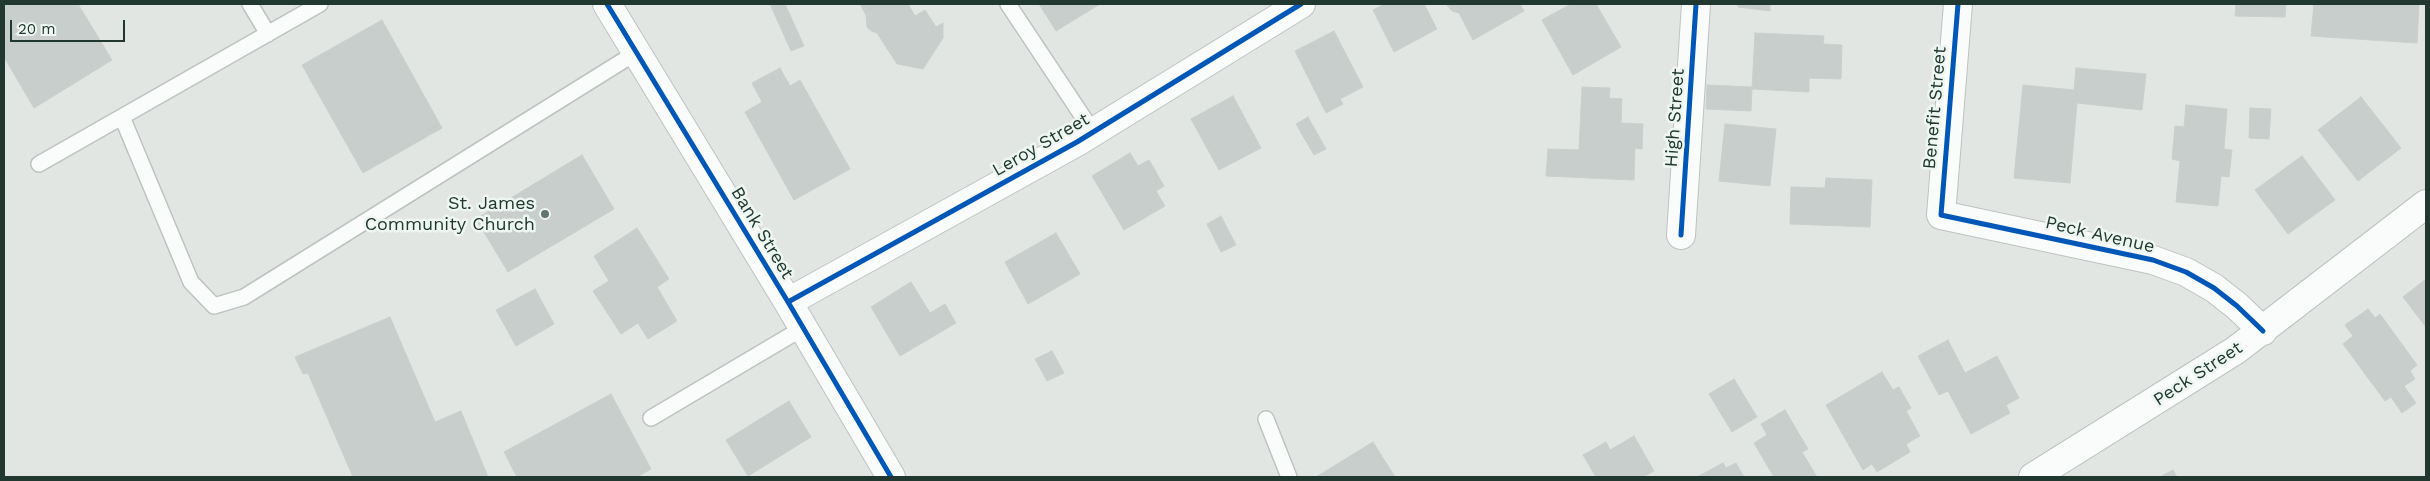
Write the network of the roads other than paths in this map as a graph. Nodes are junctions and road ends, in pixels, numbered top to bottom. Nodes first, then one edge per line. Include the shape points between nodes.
1 (250, 4) edge
2 (320, 4) edge
3 (608, 4) edge
4 (1008, 4) edge
5 (1301, 4) edge
6 (1696, 4) edge
7 (1958, 4) edge
8 (268, 34) junction
9 (637, 52) junction
10 (122, 118) junction
11 (1093, 132) junction
12 (39, 164) dead end
13 (2426, 204) edge
14 (1941, 215) joint
15 (1682, 235) dead end
16 (788, 302) junction
17 (803, 328) junction
18 (2263, 331) junction
19 (651, 418) dead end
20 (1266, 419) dead end
21 (890, 477) edge
22 (1289, 477) edge
23 (2033, 477) edge

1 - 8 lane
2 - 8 lane
3 - 9 street, Bank Street
4 - 11 lane
5 - 11 street, Leroy Street
6 - 15 street, High Street
7 - 14 street, Benefit Street
8 - 10 lane
9 - 10 lane via 244,297 214,306 191,282
9 - 16 street, Bank Street
10 - 12 lane
11 - 16 street, Leroy Street
13 - 18 street, Peck Street
14 - 18 street, Peck Avenue via 2153,260 2178,269 2214,288
16 - 17 street, Bank Street
17 - 19 lane
17 - 21 street, Bank Street
18 - 23 street, Peck Street
20 - 22 lane

